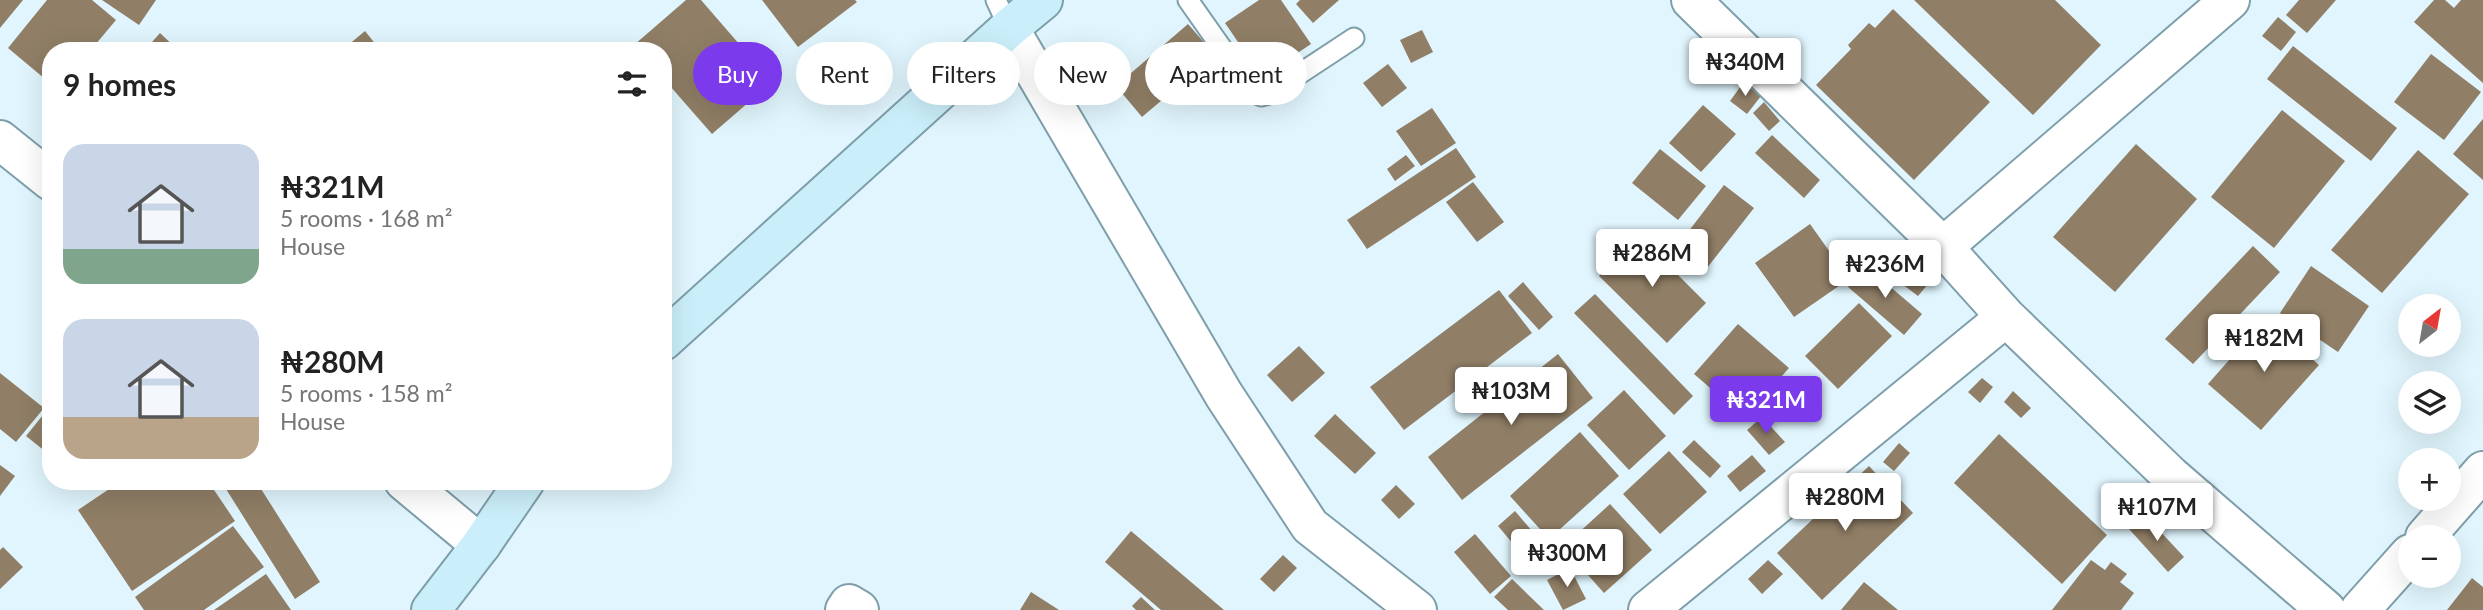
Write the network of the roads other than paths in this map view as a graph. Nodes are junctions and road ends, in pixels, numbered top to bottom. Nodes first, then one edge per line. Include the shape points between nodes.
1 (1043, 0) edge
2 (1188, 0) edge
3 (1692, 0) edge
4 (2230, 0) edge
5 (1002, 14) edge
6 (1354, 38) dead end
7 (3, 147) edge
8 (42, 175) edge
9 (1943, 247) junction
10 (2006, 317) junction
11 (672, 332) edge
12 (2483, 471) edge
13 (415, 490) edge
14 (519, 490) edge
15 (2435, 525) edge
16 (481, 545) junction
17 (2398, 567) edge
18 (431, 610) edge
19 (845, 610) edge
20 (859, 610) edge
21 (1417, 610) edge
22 (1647, 610) edge
23 (2326, 610) edge
24 (2360, 610) edge

1 - 5 main road
2 - 6 lane via 1252,91 1261,96
3 - 9 street
4 - 9 street
5 - 11 main road
5 - 21 street via 1224,395 1310,526
7 - 8 street
9 - 10 street
10 - 22 street
10 - 23 street via 2171,476
12 - 15 street
13 - 16 street
14 - 16 main road
16 - 18 main road
17 - 24 street
19 - 20 street via 849,604

